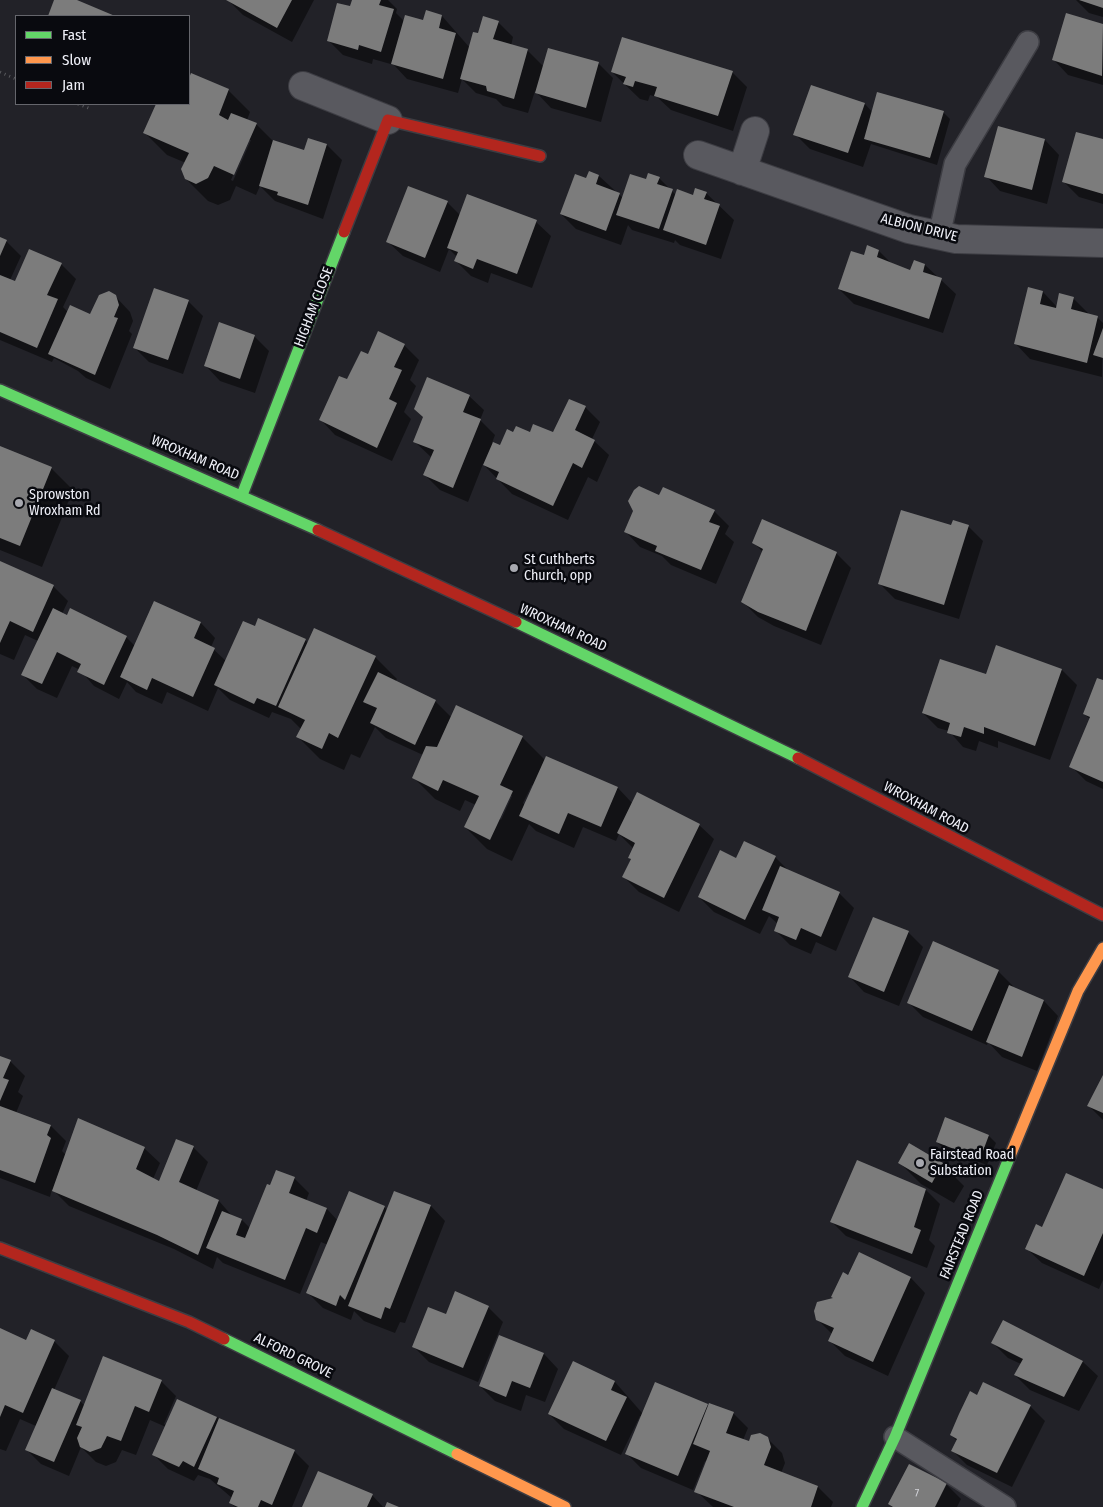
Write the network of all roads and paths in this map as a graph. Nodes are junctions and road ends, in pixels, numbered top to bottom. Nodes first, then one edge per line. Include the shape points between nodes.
1 (1028, 42) dead end
2 (0, 72) edge
3 (15, 79) edge
4 (303, 86) dead end
5 (81, 105) edge
6 (91, 109) dead end
7 (388, 120) junction
8 (755, 131) dead end
9 (698, 155) dead end
10 (540, 156) dead end
11 (742, 171) junction
12 (939, 236) junction
13 (1103, 243) edge
14 (0, 390) edge
15 (242, 495) junction
16 (1103, 915) edge
17 (1103, 948) edge
18 (0, 1248) edge
19 (895, 1437) junction
20 (565, 1507) edge
21 (862, 1507) edge
22 (1005, 1507) edge

1 - 12 lane via 955,164
2 - 3 path
4 - 7 street
5 - 6 path
7 - 10 street
7 - 15 street, HIGHAM CLOSE
8 - 11 street
9 - 11 street, ALBION DRIVE
11 - 12 street, ALBION DRIVE via 909,229
12 - 13 street, ALBION DRIVE
14 - 15 street, WROXHAM ROAD
15 - 16 street, WROXHAM ROAD via 673,697
17 - 19 street, FAIRSTEAD ROAD via 1078,990
18 - 20 street, ALFORD GROVE via 189,1322
19 - 21 street, FAIRSTEAD ROAD
19 - 22 lane

